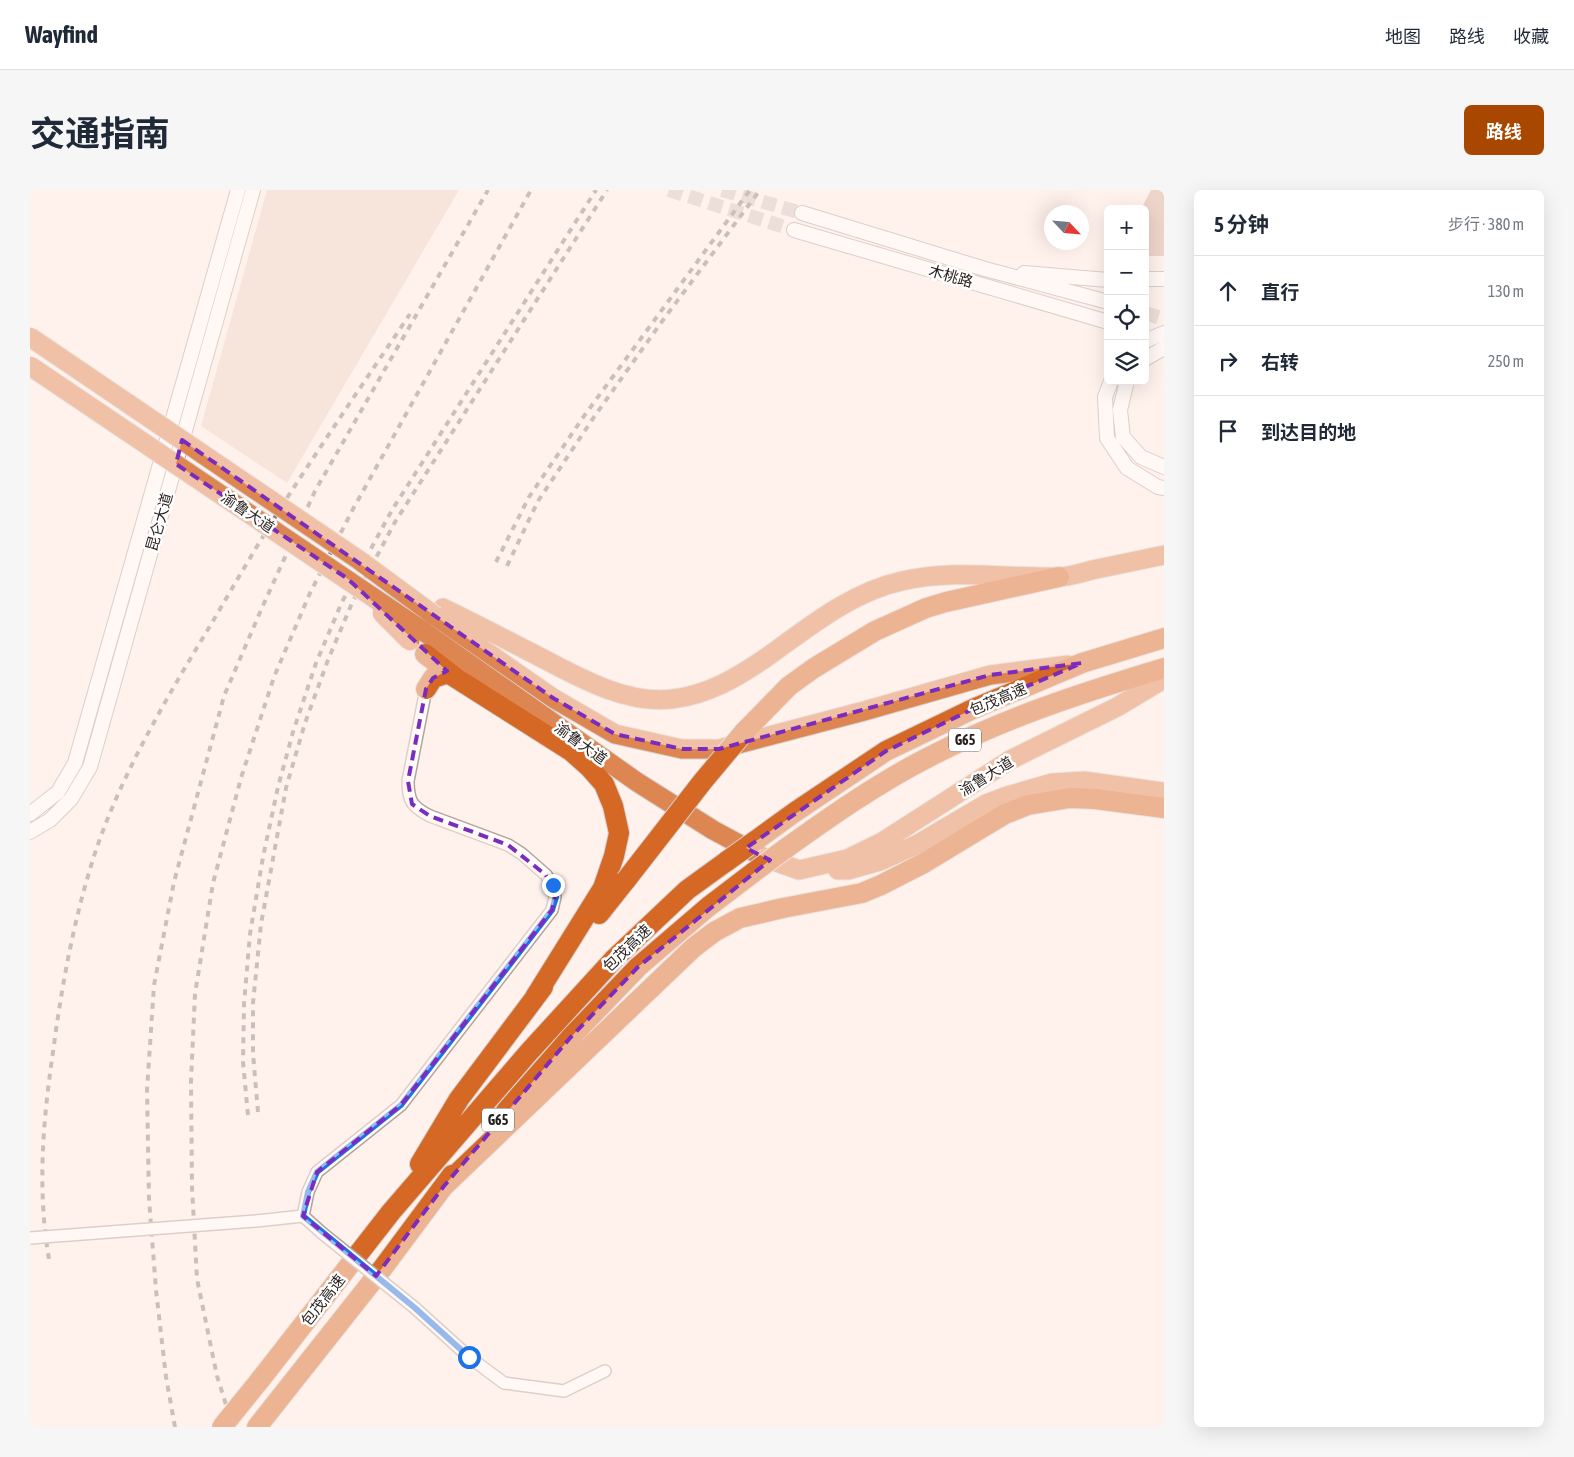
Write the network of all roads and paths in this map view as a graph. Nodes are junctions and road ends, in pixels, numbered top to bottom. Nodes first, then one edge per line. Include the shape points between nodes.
1 (238, 190) edge
2 (253, 190) edge
3 (802, 213) tunnel mouth
4 (794, 230) tunnel mouth
5 (985, 269) junction
6 (1164, 279) edge
7 (1104, 280) edge
8 (1149, 280) edge
9 (1104, 301) edge
10 (1104, 321) edge
11 (1164, 333) edge
12 (30, 337) edge
13 (1147, 340) edge
14 (1164, 348) edge
15 (1149, 357) edge
16 (30, 366) edge
17 (1110, 385) edge
18 (1127, 385) edge
19 (1164, 467) edge
20 (1164, 488) edge
21 (1160, 555) edge
22 (1059, 577) junction
23 (428, 624) junction
24 (1164, 638) edge
25 (425, 654) junction
26 (1082, 664) junction
27 (1164, 668) edge
28 (1164, 679) edge
29 (460, 681) junction
30 (426, 689) junction
31 (1164, 792) edge
32 (1164, 808) edge
33 (30, 814) edge
34 (30, 832) edge
35 (799, 870) junction
36 (535, 997) junction
37 (444, 1186) junction
38 (391, 1212) junction
39 (303, 1216) junction
40 (30, 1238) edge
41 (605, 1371) dead end
42 (222, 1427) edge
43 (257, 1427) edge

1 - 33 street via 75,763 58,792
2 - 34 street, 昆仑大道 via 90,767 71,799 50,820
3 - 5 street, 木桃路
4 - 10 street, 木桃路
5 - 7 street
5 - 9 street, 木桃路
6 - 8 street
11 - 13 street
12 - 23 highway, 渝鲁大道, bridge via 359,560
14 - 15 street
16 - 23 highway, 渝鲁大道, bridge via 348,579
17 - 20 street via 1105,397 1107,438 1127,468
18 - 19 street via 1120,410 1123,436 1141,457
21 - 22 highway
22 - 23 highway via 938,575 887,585 838,608 722,686 671,699 639,698
22 - 36 highway, bridge via 926,608 875,631 789,686 703,781
23 - 25 highway
23 - 26 highway via 615,734 682,749 719,749 990,675
23 - 35 highway, 渝鲁大道 via 637,782 712,830 765,858
24 - 26 highway, 包茂高速 / G65
25 - 29 highway
25 - 30 highway
26 - 38 highway, 包茂高速 / G65, bridge via 972,709 886,751 687,890 614,959
27 - 37 highway, 包茂高速 / G65, bridge via 1008,720 928,757 854,800 784,850 708,907 638,967 570,1038
28 - 35 highway, 渝鲁大道 via 1117,707 1010,760 882,842 847,858
29 - 30 highway via 448,673 440,674
29 - 36 highway via 571,752 604,784 613,806 619,832 603,888
30 - 39 street via 408,781 412,804 430,816 508,845 522,854 546,874 556,897 552,910 401,1105 317,1172 308,1192
31 - 35 highway via 1084,781 1052,783 986,804 925,840 880,861 848,870
32 - 37 highway via 1070,798 1028,805 1005,814 902,875 862,893 757,913 728,923 693,948
36 - 38 highway via 459,1099
37 - 43 highway, 包茂高速 / G65
38 - 42 highway, 包茂高速 / G65, bridge
39 - 40 street, bridge
39 - 41 street, bridge via 504,1383 564,1391

